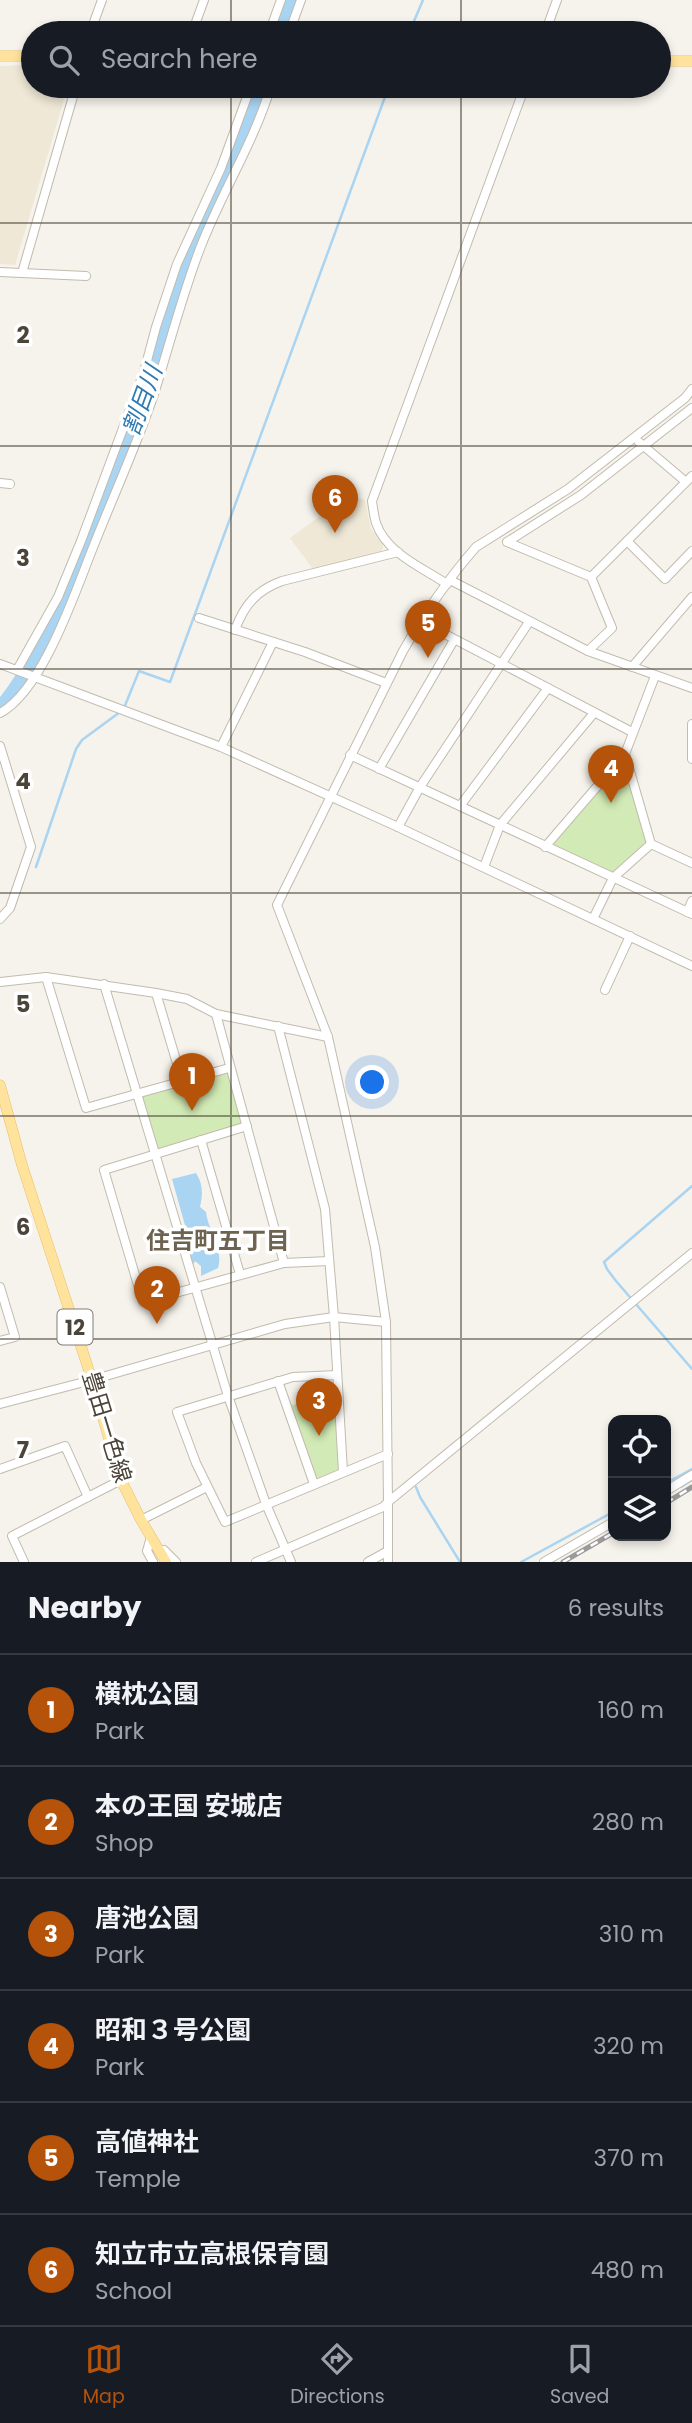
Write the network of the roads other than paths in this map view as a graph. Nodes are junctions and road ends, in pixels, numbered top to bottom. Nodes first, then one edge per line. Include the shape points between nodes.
1 (102, 0) edge
2 (204, 0) edge
3 (281, 0) edge
4 (301, 0) edge
5 (557, 0) edge
6 (94, 21) edge
7 (196, 21) edge
8 (273, 21) edge
9 (293, 21) edge
10 (549, 21) edge
11 (0, 56) edge
12 (21, 56) edge
13 (671, 61) edge
14 (692, 61) edge
15 (73, 98) edge
16 (247, 98) edge
17 (266, 98) edge
18 (521, 98) edge
19 (0, 272) edge
20 (22, 272) junction
21 (86, 276) dead end
22 (692, 389) edge
23 (692, 408) edge
24 (634, 438) junction
25 (642, 447) junction
26 (689, 479) edge
27 (0, 483) edge
28 (10, 484) dead end
29 (627, 541) junction
30 (692, 551) edge
31 (398, 552) junction
32 (591, 577) junction
33 (449, 582) junction
34 (692, 597) edge
35 (200, 618) dead end
36 (420, 621) junction
37 (529, 622) junction
38 (235, 630) junction
39 (454, 640) junction
40 (274, 642) junction
41 (588, 651) junction
42 (0, 664) edge
43 (502, 664) junction
44 (632, 667) junction
45 (19, 671) junction
46 (655, 676) junction
47 (35, 678) junction
48 (386, 683) junction
49 (548, 688) junction
50 (692, 688) edge
51 (0, 713) edge
52 (594, 713) junction
53 (692, 724) edge
54 (632, 732) junction
55 (0, 746) edge
56 (221, 747) junction
57 (625, 754) junction
58 (349, 755) junction
59 (692, 759) edge
60 (379, 769) junction
61 (420, 788) junction
62 (330, 796) junction
63 (460, 806) junction
64 (500, 825) junction
65 (398, 828) junction
66 (651, 844) junction
67 (545, 847) junction
68 (692, 863) edge
69 (484, 867) junction
70 (612, 878) junction
71 (692, 901) edge
72 (689, 913) edge
73 (0, 919) edge
74 (593, 919) junction
75 (630, 936) junction
76 (692, 966) edge
77 (46, 977) junction
78 (0, 982) edge
79 (104, 984) junction
80 (605, 990) dead end
81 (156, 993) junction
82 (216, 1014) junction
83 (278, 1026) junction
84 (328, 1037) junction
85 (229, 1068) junction
86 (183, 1080) junction
87 (0, 1085) edge
88 (137, 1095) junction
89 (247, 1126) junction
90 (201, 1140) junction
91 (154, 1154) junction
92 (692, 1253) edge
93 (329, 1261) junction
94 (284, 1263) junction
95 (240, 1273) junction
96 (0, 1287) edge
97 (194, 1289) junction
98 (334, 1317) junction
99 (386, 1322) junction
100 (0, 1341) edge
101 (213, 1343) junction
102 (337, 1374) junction
103 (92, 1380) junction
104 (278, 1381) junction
105 (228, 1396) junction
106 (0, 1404) edge
107 (388, 1454) junction
108 (0, 1469) edge
109 (343, 1472) junction
110 (692, 1475) edge
111 (121, 1480) junction
112 (314, 1484) junction
113 (207, 1488) junction
114 (671, 1488) edge
115 (88, 1497) junction
116 (388, 1502) junction
117 (266, 1504) junction
118 (141, 1520) junction
119 (608, 1525) edge
120 (151, 1537) junction
121 (285, 1549) junction
122 (158, 1550) junction
123 (388, 1551) junction
124 (24, 1562) edge
125 (153, 1562) edge
126 (166, 1562) edge
127 (176, 1562) edge
128 (256, 1562) edge
129 (291, 1562) edge
130 (368, 1562) edge
131 (388, 1562) edge
132 (544, 1562) edge

1 - 6 street
2 - 7 street
3 - 8 street
4 - 9 street
5 - 10 street
11 - 12 main road
13 - 14 main road
15 - 20 street
16 - 45 street via 177,264 144,372 58,597
17 - 47 street via 202,244 152,398 74,595
18 - 31 street via 372,501 377,525
19 - 20 street
20 - 21 street
22 - 24 street
23 - 25 street
24 - 25 street
24 - 33 street via 568,489 476,547
25 - 26 street
25 - 32 street via 558,511 507,542
26 - 29 street
27 - 28 street
29 - 30 street via 665,579
29 - 32 street
31 - 33 street
31 - 38 street via 266,587 242,612
32 - 41 street via 612,628
33 - 36 street
33 - 37 street
34 - 44 street
35 - 38 street
36 - 39 street
36 - 48 street
37 - 41 street
37 - 43 street
38 - 40 street
39 - 43 street
39 - 60 street
40 - 48 street
40 - 56 street
41 - 44 street
42 - 45 street
43 - 49 street
43 - 61 street
44 - 46 street
45 - 47 street
46 - 50 street
46 - 54 street
47 - 51 street
47 - 56 street
48 - 58 street
49 - 52 street
49 - 63 street
52 - 54 street
52 - 64 street
53 - 59 street
54 - 57 street
55 - 73 street via 31,847 9,908
56 - 62 street
57 - 66 street
57 - 67 street
58 - 60 street
58 - 62 street
60 - 61 street
61 - 63 street
61 - 65 street
62 - 65 street
62 - 84 street via 277,905
63 - 64 street
64 - 67 street
64 - 69 street
65 - 69 street
66 - 68 street
66 - 70 street
67 - 70 street
69 - 74 street
70 - 72 street
70 - 74 street
71 - 72 street
74 - 75 street
75 - 76 street
75 - 80 street
77 - 78 street
77 - 79 street
77 - 88 street via 86,1108
79 - 81 street
79 - 88 street
81 - 82 street via 187,999
81 - 86 street
82 - 83 street
82 - 85 street
83 - 84 street
83 - 93 street via 325,1209
84 - 99 street via 375,1247
85 - 86 street
85 - 89 street
86 - 88 street
87 - 103 main road, 豊田一色線 / 12
88 - 91 street
89 - 90 street
89 - 94 street
90 - 91 street
90 - 95 street
91 - 97 street
91 - 97 street via 104,1170 127,1249 143,1301
92 - 116 street
93 - 94 street
93 - 98 street
94 - 95 street
95 - 97 street
96 - 100 street via 15,1337
97 - 101 street
98 - 99 street
98 - 101 street
98 - 102 street
99 - 107 street
101 - 103 street
101 - 105 street
102 - 104 street
102 - 109 street
103 - 106 street
103 - 111 main road, 豊田一色線 / 12
104 - 105 street
104 - 112 street
105 - 113 street via 177,1412
105 - 117 street
107 - 109 street
107 - 116 street
108 - 115 street via 65,1446
109 - 112 street
110 - 114 street
111 - 115 street
111 - 118 main road, 豊田一色線 / 12
112 - 117 street
113 - 117 street via 225,1522
113 - 118 street
115 - 124 street via 12,1536
116 - 121 street
116 - 123 street
117 - 121 street
118 - 120 main road, 豊田一色線 / 12
119 - 132 street
120 - 122 main road, 豊田一色線 / 12
120 - 125 street via 147,1550
121 - 128 street
121 - 129 street
122 - 126 main road, 豊田一色線 / 12
122 - 127 street via 164,1549
123 - 130 street
123 - 131 street

